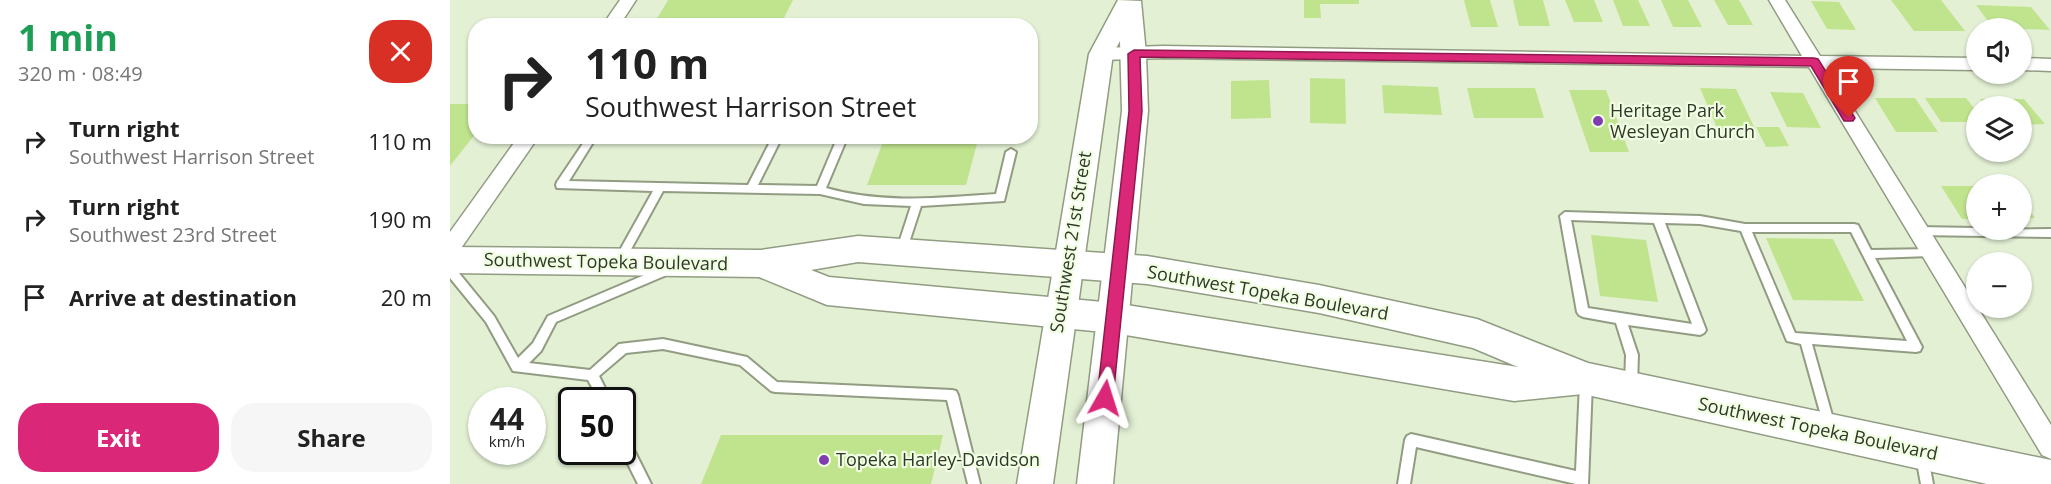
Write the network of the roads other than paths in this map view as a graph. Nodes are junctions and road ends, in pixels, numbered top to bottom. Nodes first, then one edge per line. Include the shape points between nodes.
1 (628, 0) edge
2 (1777, 0) edge
3 (1128, 3) edge
4 (615, 18) edge
5 (1101, 54) junction
6 (1134, 54) junction
7 (1814, 62) junction
8 (1966, 64) edge
9 (2032, 64) edge
10 (2051, 65) edge
11 (524, 144) edge
12 (588, 144) edge
13 (775, 144) edge
14 (839, 144) edge
15 (1011, 152) dead end
16 (660, 187) junction
17 (751, 189) junction
18 (820, 190) junction
19 (917, 203) junction
20 (1659, 219) junction
21 (1745, 228) junction
22 (1917, 231) junction
23 (2051, 233) edge
24 (450, 248) edge
25 (901, 252) junction
26 (1930, 252) junction
27 (1868, 254) junction
28 (450, 260) edge
29 (618, 262) junction
30 (685, 262) junction
31 (762, 264) junction
32 (1067, 265) junction
33 (1119, 268) junction
34 (450, 270) edge
35 (1060, 312) junction
36 (1114, 318) junction
37 (1620, 319) junction
38 (1805, 339) junction
39 (517, 367) junction
40 (592, 375) junction
41 (1586, 380) junction
42 (598, 387) edge
43 (1631, 389) junction
44 (1831, 432) junction
45 (2051, 447) edge
46 (636, 465) edge
47 (1924, 468) edge
48 (2051, 479) edge
49 (1582, 482) edge
50 (645, 484) edge
51 (975, 484) edge
52 (1035, 484) edge
53 (1095, 484) edge
54 (1404, 484) edge

1 - 4 street
2 - 7 street
3 - 5 main road, Southwest 21st Street
3 - 6 main road, Southwest 21st Street
5 - 6 street
5 - 32 main road, Southwest 21st Street
6 - 7 street
6 - 33 main road, Southwest 21st Street via 1136,111
7 - 8 street
7 - 22 street
9 - 10 street
11 - 24 street
12 - 16 lane via 561,185
13 - 17 lane
14 - 18 lane
15 - 19 lane via 1000,198
16 - 17 lane
16 - 29 lane
17 - 18 lane
18 - 19 lane via 845,199
19 - 25 lane
20 - 21 lane via 1700,220
20 - 37 lane via 1700,330
20 - 37 lane via 1564,216 1583,312
21 - 27 lane via 1854,228
21 - 38 lane via 1791,338
22 - 23 lane
22 - 26 street
25 - 31 main road, Southwest Topeka Boulevard via 858,249
25 - 32 main road, Southwest Topeka Boulevard
26 - 27 lane
26 - 45 street
27 - 38 lane via 1916,347
28 - 29 main road, Southwest Topeka Boulevard
29 - 30 main road, Southwest Topeka Boulevard
30 - 31 main road, Southwest Topeka Boulevard
30 - 39 lane via 552,319 537,347
31 - 35 main road, Southwest Topeka Boulevard via 827,291
32 - 33 main road, Southwest Topeka Boulevard
32 - 35 main road, Southwest 21st Street
33 - 36 main road, Southwest 21st Street
33 - 41 main road, Southwest Topeka Boulevard via 1319,299 1477,334
34 - 39 lane via 490,319
35 - 36 main road, Southwest Topeka Boulevard
35 - 52 main road, Southwest 21st Street
36 - 41 main road, Southwest Topeka Boulevard via 1514,384
36 - 53 main road, Southwest 21st Street
37 - 43 lane via 1632,355
38 - 44 lane
39 - 40 lane
40 - 42 lane
40 - 51 lane via 623,348 663,344 743,361 775,387 952,395
41 - 43 main road, Southwest Topeka Boulevard
41 - 49 lane
43 - 44 main road, Southwest Topeka Boulevard
44 - 47 main road, Southwest Topeka Boulevard
46 - 50 lane
47 - 48 main road, Southwest Topeka Boulevard
49 - 54 lane via 1412,441

